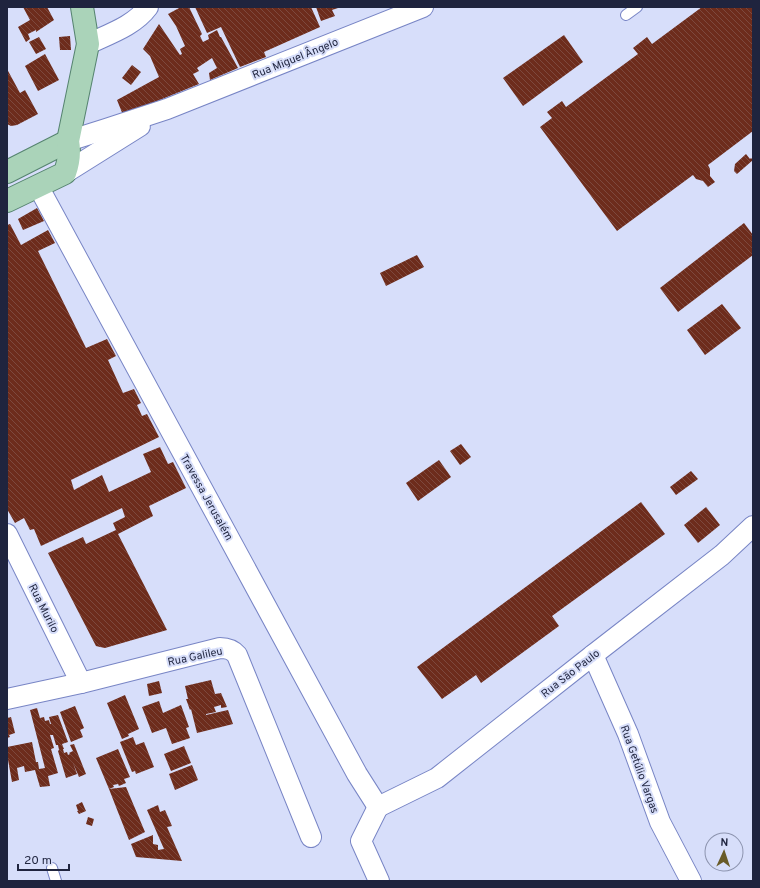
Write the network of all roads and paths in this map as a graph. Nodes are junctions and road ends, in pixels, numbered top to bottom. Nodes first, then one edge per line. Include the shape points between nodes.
1 (82, 7) edge
2 (148, 7) edge
3 (423, 7) edge
4 (637, 7) edge
5 (626, 15) dead end
6 (88, 44) junction
7 (167, 109) junction
8 (68, 141) junction
9 (7, 172) edge
10 (65, 173) junction
11 (38, 186) junction
12 (7, 202) edge
13 (753, 526) edge
14 (7, 534) edge
15 (593, 655) junction
16 (82, 683) junction
17 (7, 699) edge
18 (378, 807) junction
19 (311, 837) dead end
20 (52, 868) dead end
21 (56, 881) edge
22 (379, 881) edge
23 (691, 881) edge

1 - 6 main road
2 - 6 street via 128,25
3 - 7 street, Rua Miguel Ângelo
4 - 5 lane
6 - 8 main road
7 - 8 street, Rua Miguel Ângelo
7 - 10 street, Rua Miguel Ângelo
8 - 9 main road, Rua Miguel Ângelo
8 - 10 main road via 69,160
10 - 11 main road, Rua Miguel Ângelo
11 - 12 main road, Rua Miguel Ângelo
11 - 18 street, Travessa Jerusalém via 357,774
13 - 15 street, Rua São Paulo via 722,555
14 - 16 street, Rua Murilo
15 - 18 street, Rua São Paulo via 437,778
15 - 23 street, Rua Getúlio Vargas via 628,734 660,822
16 - 17 street, Rua Galileu
16 - 19 street, Rua Galileu via 220,648 233,651 237,655
18 - 22 street via 361,841
20 - 21 lane

